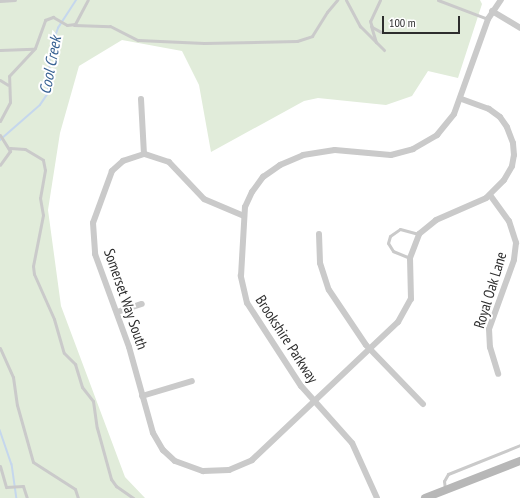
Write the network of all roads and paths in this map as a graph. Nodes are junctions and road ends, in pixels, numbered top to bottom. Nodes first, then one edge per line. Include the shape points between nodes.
1 (15, 0) edge
2 (88, 0) edge
3 (337, 0) edge
4 (346, 0) edge
5 (380, 0) edge
6 (438, 0) edge
7 (501, 0) edge
8 (0, 1) edge
9 (492, 11) junction
10 (488, 19) junction
11 (74, 25) junction
12 (371, 26) junction
13 (520, 28) edge
14 (381, 32) dead end
15 (376, 44) junction
16 (0, 50) edge
17 (34, 50) junction
18 (384, 50) dead end
19 (0, 80) edge
20 (8, 85) junction
21 (141, 98) dead end
22 (461, 99) junction
23 (0, 122) edge
24 (0, 135) edge
25 (517, 142) edge
26 (9, 147) junction
27 (144, 154) junction
28 (0, 165) edge
29 (490, 195) junction
30 (244, 216) junction
31 (320, 234) dead end
32 (419, 234) junction
33 (410, 258) junction
34 (142, 304) dead end
35 (117, 312) junction
36 (0, 348) edge
37 (370, 348) junction
38 (498, 374) dead end
39 (192, 380) dead end
40 (142, 396) junction
41 (314, 401) junction
42 (424, 404) dead end
43 (520, 445) edge
44 (520, 461) edge
45 (0, 466) edge
46 (446, 490) junction
47 (27, 498) edge
48 (78, 498) edge
49 (133, 498) edge
50 (377, 498) edge
51 (425, 498) edge

1 - 8 lane
2 - 11 lane
3 - 11 lane via 312,36 297,41 204,43 138,40 110,26
4 - 15 lane via 354,18
5 - 12 lane via 370,18
6 - 10 lane
7 - 9 street, Brookshire Parkway
9 - 10 street, Brookshire Parkway
9 - 13 street
10 - 22 street, Brookshire Parkway
11 - 17 lane via 67,25 49,17 45,20
12 - 14 lane
12 - 15 lane
15 - 18 lane
16 - 17 lane
17 - 20 lane via 11,73
19 - 20 lane
20 - 23 lane via 10,102
21 - 27 street
22 - 25 street via 489,109 500,117
22 - 30 street, Brookshire Parkway via 442,130 430,141 407,152 381,155 319,150 280,165 263,177 255,187
24 - 26 lane
25 - 29 street via 510,171
26 - 28 lane via 10,154
26 - 49 lane via 37,154 45,166 40,198 43,216 33,266 34,274 54,320 64,353 75,364 82,387 93,401 97,428 111,479 116,486
27 - 30 street via 169,162 204,199
27 - 35 street, Somerset Way South via 127,159 112,171 93,223 95,254
29 - 32 street via 472,206 436,220
29 - 38 street, Royal Oak Lane via 510,221 516,243 514,260 489,329 490,348
30 - 41 street, Brookshire Parkway via 241,276 244,296 289,369
31 - 37 street via 320,263 326,284
32 - 33 street
32 - 33 lane via 400,229 390,236 388,243 392,251
33 - 37 street, Somerset Way South via 412,287 409,305 398,322
34 - 35 street
35 - 40 street, Somerset Way South
36 - 48 lane via 13,377 20,417 33,462 75,489
37 - 41 street, Somerset Way South
37 - 42 street
39 - 40 street
40 - 41 street, Somerset Way South via 153,434 163,450 184,466 203,471 223,472 246,463
41 - 50 street, Brookshire Parkway via 355,447
43 - 46 lane via 448,474 444,481
44 - 46 street
45 - 47 lane via 6,487 24,487
46 - 51 street

